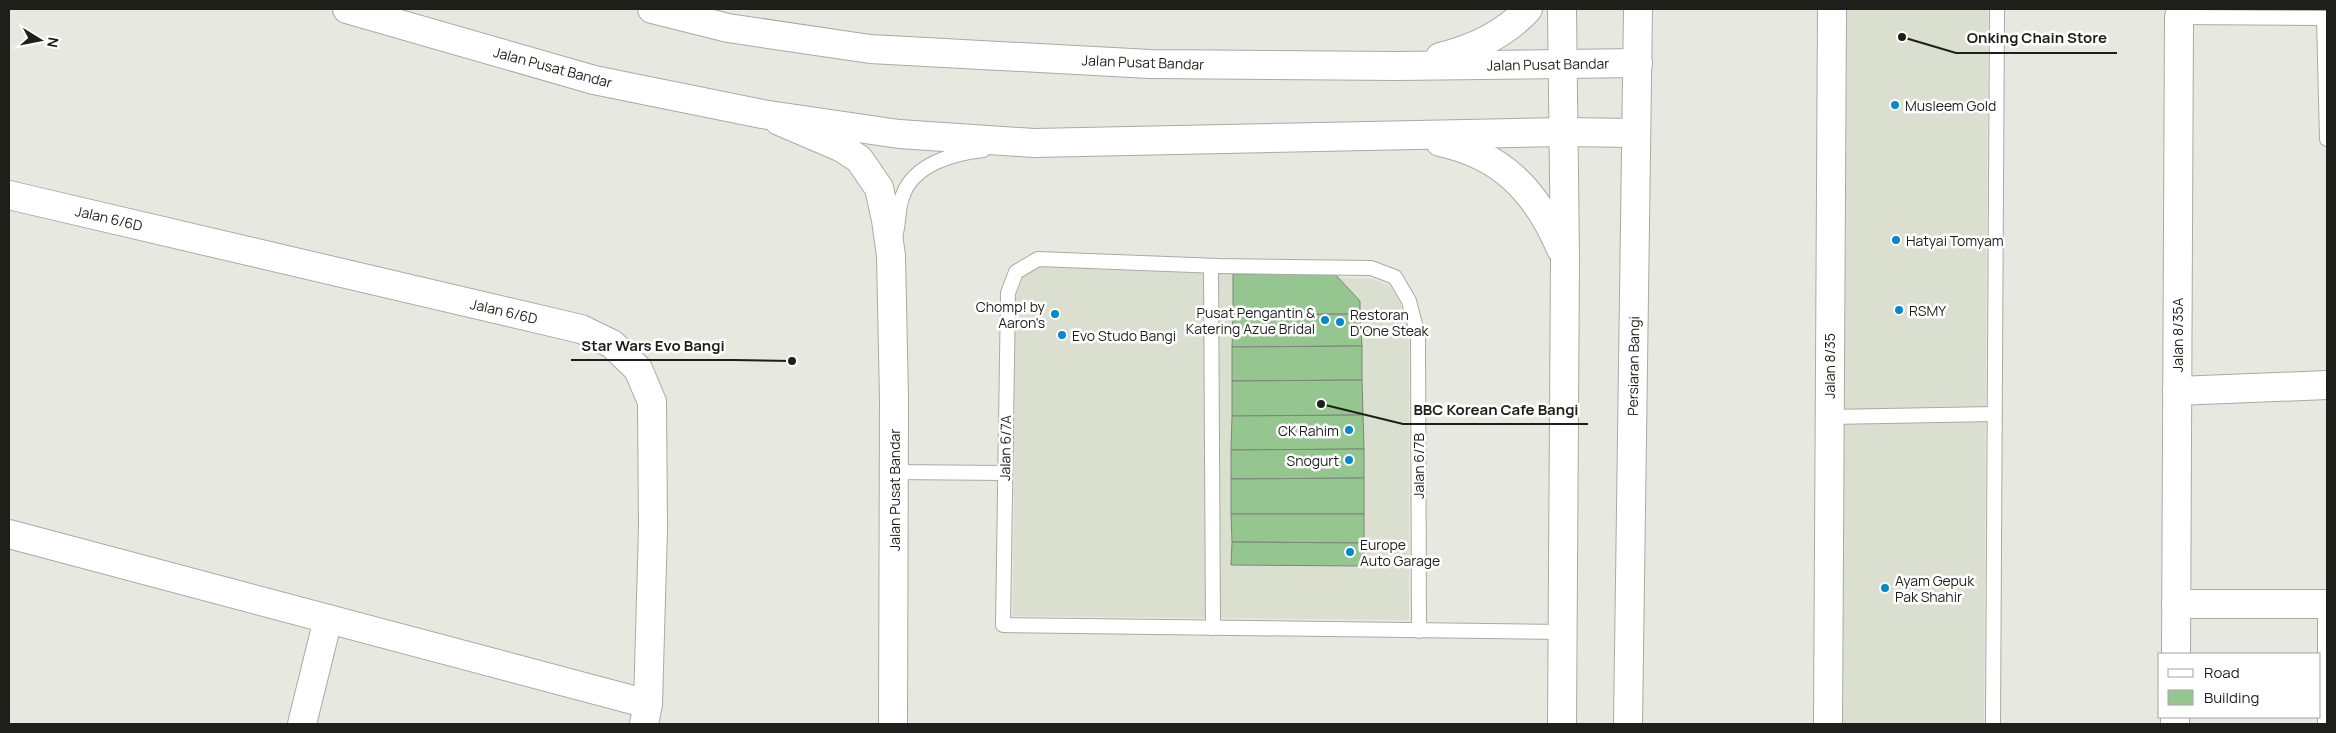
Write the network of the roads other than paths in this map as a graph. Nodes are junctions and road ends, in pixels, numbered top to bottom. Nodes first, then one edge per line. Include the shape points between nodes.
1 (347, 9) edge
2 (652, 9) edge
3 (1528, 9) edge
4 (1562, 9) edge
5 (1638, 9) edge
6 (1832, 9) edge
7 (1996, 9) edge
8 (2178, 17) joint
9 (2325, 18) edge
10 (1638, 63) junction
11 (1562, 64) junction
12 (1397, 66) junction
13 (762, 114) junction
14 (1562, 132) junction
15 (1636, 133) junction
16 (1398, 135) junction
17 (2327, 139) edge
18 (1034, 143) junction
19 (9, 195) edge
20 (891, 256) junction
21 (1566, 259) junction
22 (1211, 266) junction
23 (2327, 385) edge
24 (2177, 391) junction
25 (1995, 414) junction
26 (1829, 417) junction
27 (893, 472) junction
28 (1005, 473) junction
29 (9, 534) edge
30 (2176, 604) junction
31 (2326, 604) edge
32 (328, 619) junction
33 (1213, 628) junction
34 (1419, 631) junction
35 (1561, 632) junction
36 (2176, 653) edge
37 (646, 714) edge
38 (302, 724) edge
39 (893, 724) edge
40 (1562, 724) edge
41 (1628, 724) edge
42 (1828, 724) edge
43 (1993, 724) edge
44 (2325, 724) edge

1 - 13 main road, Jalan Pusat Bandar via 594,80
2 - 12 main road, Jalan Pusat Bandar via 728,28 870,49 1150,64
3 - 12 main road via 1481,43
4 - 11 main road
5 - 10 main road, Persiaran Bangi
6 - 26 main road, Jalan 8/35
7 - 25 lane
8 - 9 lane
8 - 24 main road, Jalan 8/35A
9 - 17 lane
10 - 11 main road, Jalan Pusat Bandar
10 - 15 main road, Persiaran Bangi
11 - 12 main road, Jalan Pusat Bandar
11 - 14 main road
13 - 18 main road, Jalan Pusat Bandar via 899,134
13 - 20 main road, Jalan Pusat Bandar via 829,142 859,159 879,188
14 - 15 main road, Jalan Pusat Bandar
14 - 16 main road, Jalan Pusat Bandar
14 - 21 main road
15 - 41 main road, Persiaran Bangi
16 - 18 main road, Jalan Pusat Bandar
16 - 21 main road via 1469,150 1505,170 1542,210
18 - 20 lane, Jalan Pusat Bandar via 966,152 924,168 903,195
19 - 37 main road, Jalan 6/6D via 581,329 612,344 638,368 652,402 654,528
20 - 27 main road, Jalan Pusat Bandar
21 - 35 main road
22 - 28 lane, Jalan 6/7A via 1038,259 1016,272 1008,293
22 - 33 lane
22 - 34 lane, Jalan 6/7B via 1371,268 1395,277 1409,301 1418,336
23 - 24 main road
24 - 30 main road, Jalan 8/35A
25 - 26 lane
25 - 43 lane
26 - 42 main road, Jalan 8/35
27 - 28 lane
27 - 39 main road, Jalan Pusat Bandar
28 - 33 lane, Jalan 6/7A via 1003,625
29 - 32 main road
30 - 31 main road
30 - 36 main road, Jalan 8/35A
31 - 44 lane
32 - 37 main road
32 - 38 main road
33 - 34 lane
34 - 35 lane
35 - 40 main road

